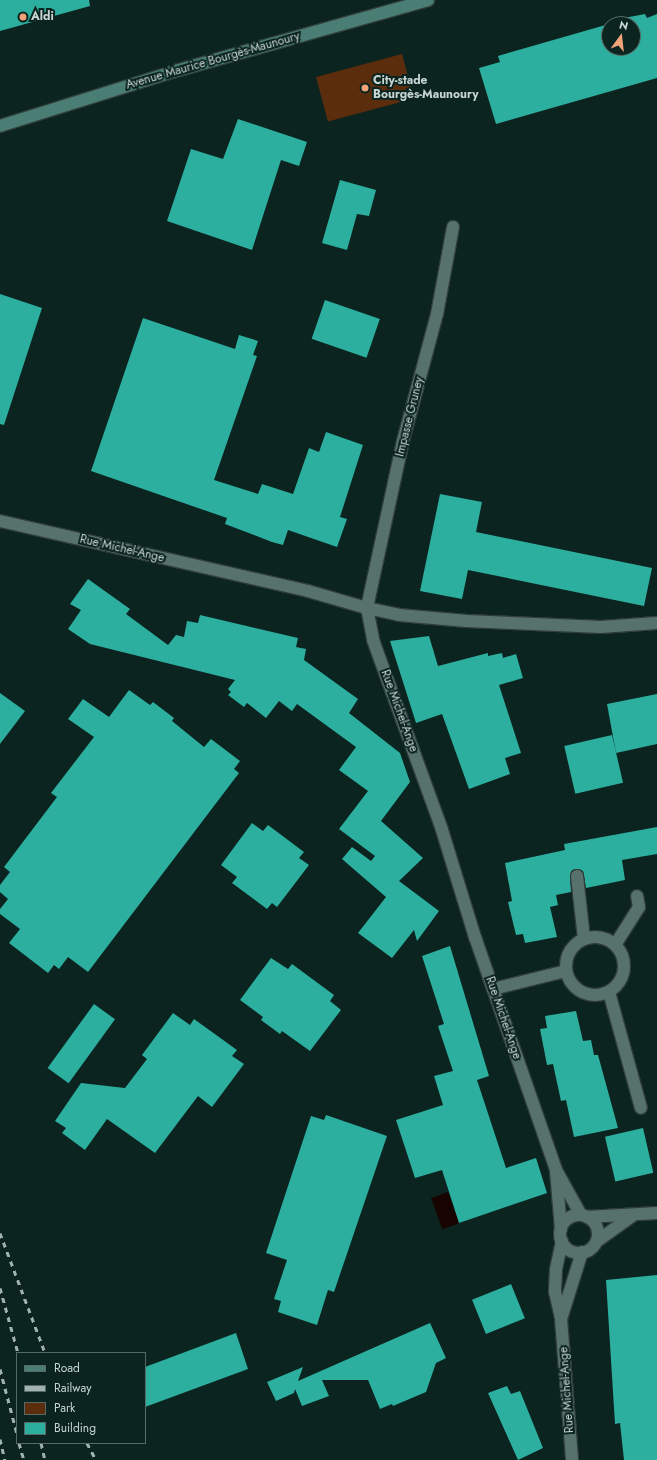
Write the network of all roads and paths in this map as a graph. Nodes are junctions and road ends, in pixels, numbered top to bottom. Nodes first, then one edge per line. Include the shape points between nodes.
1 (428, 0) edge
2 (0, 126) edge
3 (453, 226) dead end
4 (0, 521) edge
5 (367, 608) junction
6 (657, 623) edge
7 (577, 876) dead end
8 (637, 896) dead end
9 (584, 938) junction
10 (615, 944) junction
11 (566, 971) junction
12 (493, 990) junction
13 (609, 992) junction
14 (641, 1108) dead end
15 (556, 1170) junction
16 (657, 1212) edge
17 (584, 1216) junction
18 (632, 1216) junction
19 (561, 1229) junction
20 (562, 1241) junction
21 (596, 1241) junction
22 (582, 1252) junction
23 (561, 1320) junction
24 (572, 1460) edge

1 - 2 street, Avenue Maurice Bourgès-Maunoury via 172,72
3 - 5 street, Impasse Gruney via 437,314 403,441
4 - 5 street, Rue Michel-Ange via 308,591
5 - 6 street via 399,615 467,621 601,627
5 - 12 street, Rue Michel-Ange via 373,640 442,830
7 - 9 street
8 - 10 street via 639,907
9 - 10 street via 600,937
9 - 11 street via 571,948
10 - 13 street via 624,961 624,970 616,986
11 - 12 street
11 - 13 street via 574,986 587,994 599,995
12 - 15 street, Rue Michel-Ange
13 - 14 street
15 - 17 street, Rue Michel-Ange
15 - 19 street, Rue Michel-Ange
16 - 18 street
17 - 18 street
17 - 19 street via 568,1218
17 - 21 street, Rue Michel-Ange via 598,1230
18 - 21 street
19 - 20 street, Rue Michel-Ange
20 - 22 street via 570,1250
20 - 23 street, Rue Michel-Ange via 556,1270 556,1292
21 - 22 street via 588,1250
22 - 23 street, Rue Michel-Ange
23 - 24 street, Rue Michel-Ange

